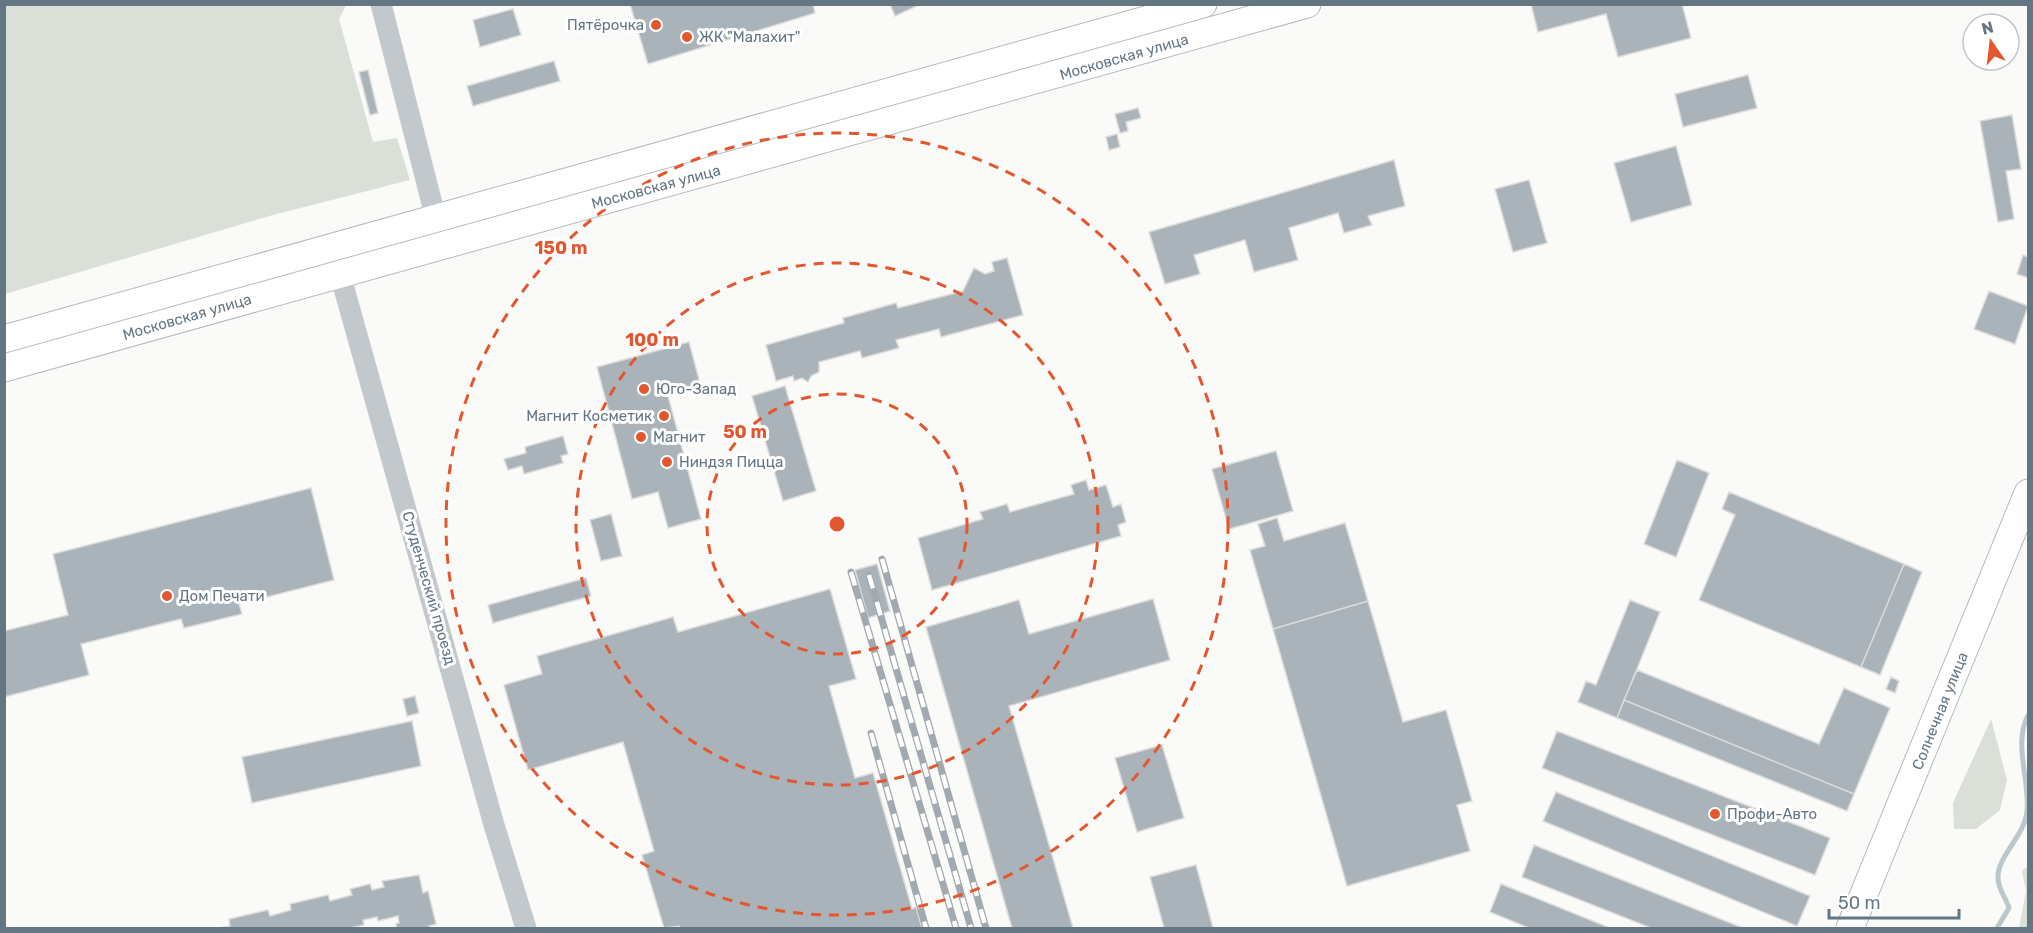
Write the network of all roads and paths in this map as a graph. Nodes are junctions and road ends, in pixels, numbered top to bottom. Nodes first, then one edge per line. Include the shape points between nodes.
1 (381, 4) edge
2 (1203, 4) edge
3 (1307, 4) edge
4 (436, 219) junction
5 (333, 247) junction
6 (340, 274) junction
7 (4, 339) edge
8 (4, 368) edge
9 (2028, 493) edge
10 (526, 928) edge
11 (1850, 928) edge

1 - 4 street
2 - 4 main road, Московская улица
3 - 6 main road, Московская улица
4 - 5 main road, Московская улица
5 - 6 main road, Студенческий проезд
5 - 7 main road, Московская улица
6 - 8 main road, Московская улица
6 - 10 street, Студенческий проезд
9 - 11 main road, Солнечная улица

